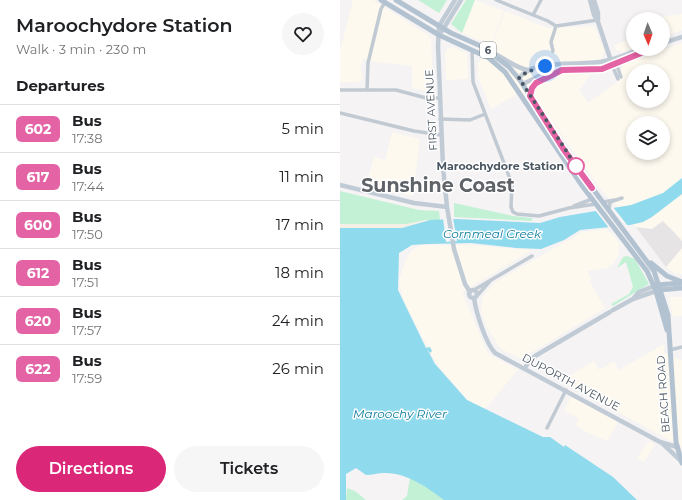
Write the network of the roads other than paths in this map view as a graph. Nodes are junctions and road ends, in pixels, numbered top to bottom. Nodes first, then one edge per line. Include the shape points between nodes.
1 (396, 0) edge
2 (455, 0) edge
3 (461, 0) edge
4 (496, 0) edge
5 (541, 0) edge
6 (590, 0) edge
7 (594, 0) edge
8 (384, 1) edge
9 (506, 2) edge
10 (533, 15) junction
11 (598, 20) junction
12 (556, 26) junction
13 (442, 27) junction
14 (439, 35) junction
15 (682, 36) edge
16 (670, 40) edge
17 (472, 50) junction
18 (553, 51) dead end
19 (492, 53) junction
20 (626, 54) edge
21 (626, 56) edge
22 (612, 60) junction
23 (532, 70) junction
24 (562, 70) junction
25 (519, 78) junction
26 (620, 78) dead end
27 (522, 84) junction
28 (516, 87) junction
29 (340, 90) edge
30 (367, 90) junction
31 (530, 96) junction
32 (440, 98) junction
33 (340, 113) edge
34 (485, 114) junction
35 (440, 119) junction
36 (441, 135) junction
37 (340, 184) edge
38 (622, 198) dead end
39 (592, 199) junction
40 (618, 200) junction
41 (602, 202) junction
42 (596, 204) junction
43 (447, 207) junction
44 (570, 208) junction
45 (600, 209) junction
46 (609, 209) junction
47 (631, 239) junction
48 (629, 248) junction
49 (532, 256) dead end
50 (644, 256) junction
51 (490, 280) junction
52 (682, 282) edge
53 (658, 287) junction
54 (682, 288) edge
55 (472, 291) junction
56 (475, 298) junction
57 (682, 347) edge
58 (670, 350) junction
59 (525, 368) junction
60 (566, 390) junction
61 (547, 428) dead end
62 (660, 442) junction
63 (677, 447) junction
64 (682, 462) edge

1 - 13 main road, 6
2 - 13 street
3 - 13 street
4 - 9 street
5 - 10 street
6 - 11 street
7 - 11 street
8 - 14 main road, 6
8 - 30 street via 369,57
9 - 10 street
10 - 12 street
11 - 12 street
11 - 22 street
12 - 18 street via 551,42
13 - 14 street
13 - 19 main road, 6
14 - 17 main road, 6
14 - 32 street, FIRST AVENUE
15 - 16 street
17 - 28 main road, 6 via 498,64
17 - 34 street via 473,79
19 - 23 street via 506,58 524,70
19 - 25 main road, 6
20 - 22 street
21 - 22 street
22 - 23 street via 563,63
22 - 24 street via 600,69
22 - 26 street
23 - 25 street
24 - 27 street via 542,74
24 - 31 street via 536,83
25 - 27 main road, 6
25 - 28 main road
27 - 28 main road
27 - 31 main road, 6
28 - 39 main road, 6
29 - 30 street
30 - 32 street via 396,90 426,98
31 - 41 main road, 6 via 564,150
32 - 35 street, FIRST AVENUE
33 - 36 street
34 - 35 street via 470,120
34 - 44 street via 512,184 511,207 514,212 540,216
35 - 36 street, FIRST AVENUE
36 - 43 street, FIRST AVENUE
37 - 43 street via 402,200
38 - 40 street
39 - 41 main road
39 - 42 main road, 6
39 - 44 street
40 - 41 street via 609,199
40 - 46 street via 610,202
41 - 42 main road
41 - 45 main road
41 - 46 main road, 6
42 - 44 street
42 - 45 main road, 6
43 - 55 street via 452,241 465,284
45 - 48 main road, 6
46 - 47 main road, 6
47 - 48 main road
47 - 50 main road, 6
48 - 53 main road, 6
49 - 51 street
50 - 52 main road via 667,276
50 - 53 main road, 6 via 654,272
51 - 55 street
51 - 56 street
52 - 53 main road
53 - 54 main road
53 - 58 main road, BEACH ROAD / 6
53 - 59 street via 611,311 535,356
55 - 56 street, DUPORTH AVENUE via 469,296
56 - 59 street, DUPORTH AVENUE via 477,311 493,351
57 - 58 street
58 - 63 main road, BEACH ROAD / 6
59 - 60 street, DUPORTH AVENUE
60 - 61 street
60 - 62 street, DUPORTH AVENUE
62 - 63 street, DUPORTH AVENUE
62 - 64 street
63 - 64 main road, 6

